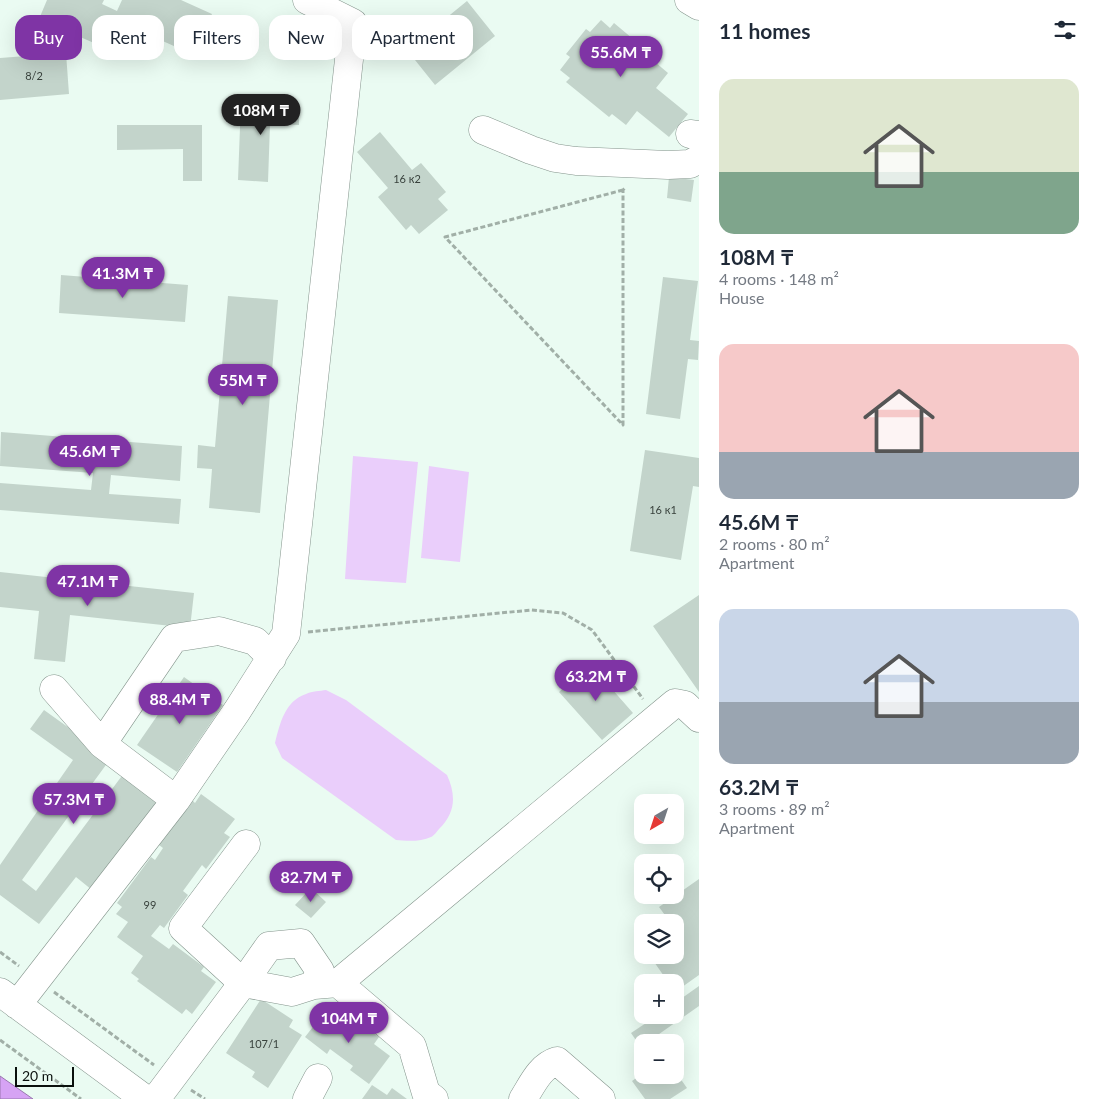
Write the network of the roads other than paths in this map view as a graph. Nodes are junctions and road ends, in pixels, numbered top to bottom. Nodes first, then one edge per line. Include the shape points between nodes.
1 (307, 0) edge
2 (689, 0) edge
3 (699, 6) edge
4 (483, 130) dead end
5 (696, 143) edge
6 (272, 658) junction
7 (54, 689) dead end
8 (699, 718) edge
9 (102, 744) junction
10 (176, 800) junction
11 (246, 844) dead end
12 (243, 983) junction
13 (326, 984) junction
14 (9, 998) edge
15 (145, 1099) edge
16 (156, 1099) edge
17 (434, 1099) edge
18 (523, 1099) edge
19 (601, 1099) edge

1 - 6 street via 353,24 286,634
2 - 3 street
4 - 5 street via 531,150 576,161 690,164
6 - 9 street via 255,640 219,631 174,638
6 - 10 street
7 - 9 street
8 - 13 street via 685,705 675,703
9 - 10 street
10 - 14 street via 37,979
11 - 12 street via 183,928
12 - 13 street via 292,992
12 - 13 street via 268,946 301,943
12 - 16 street
13 - 17 street via 412,1046 426,1093
14 - 15 street
18 - 19 street via 540,1072 557,1061

